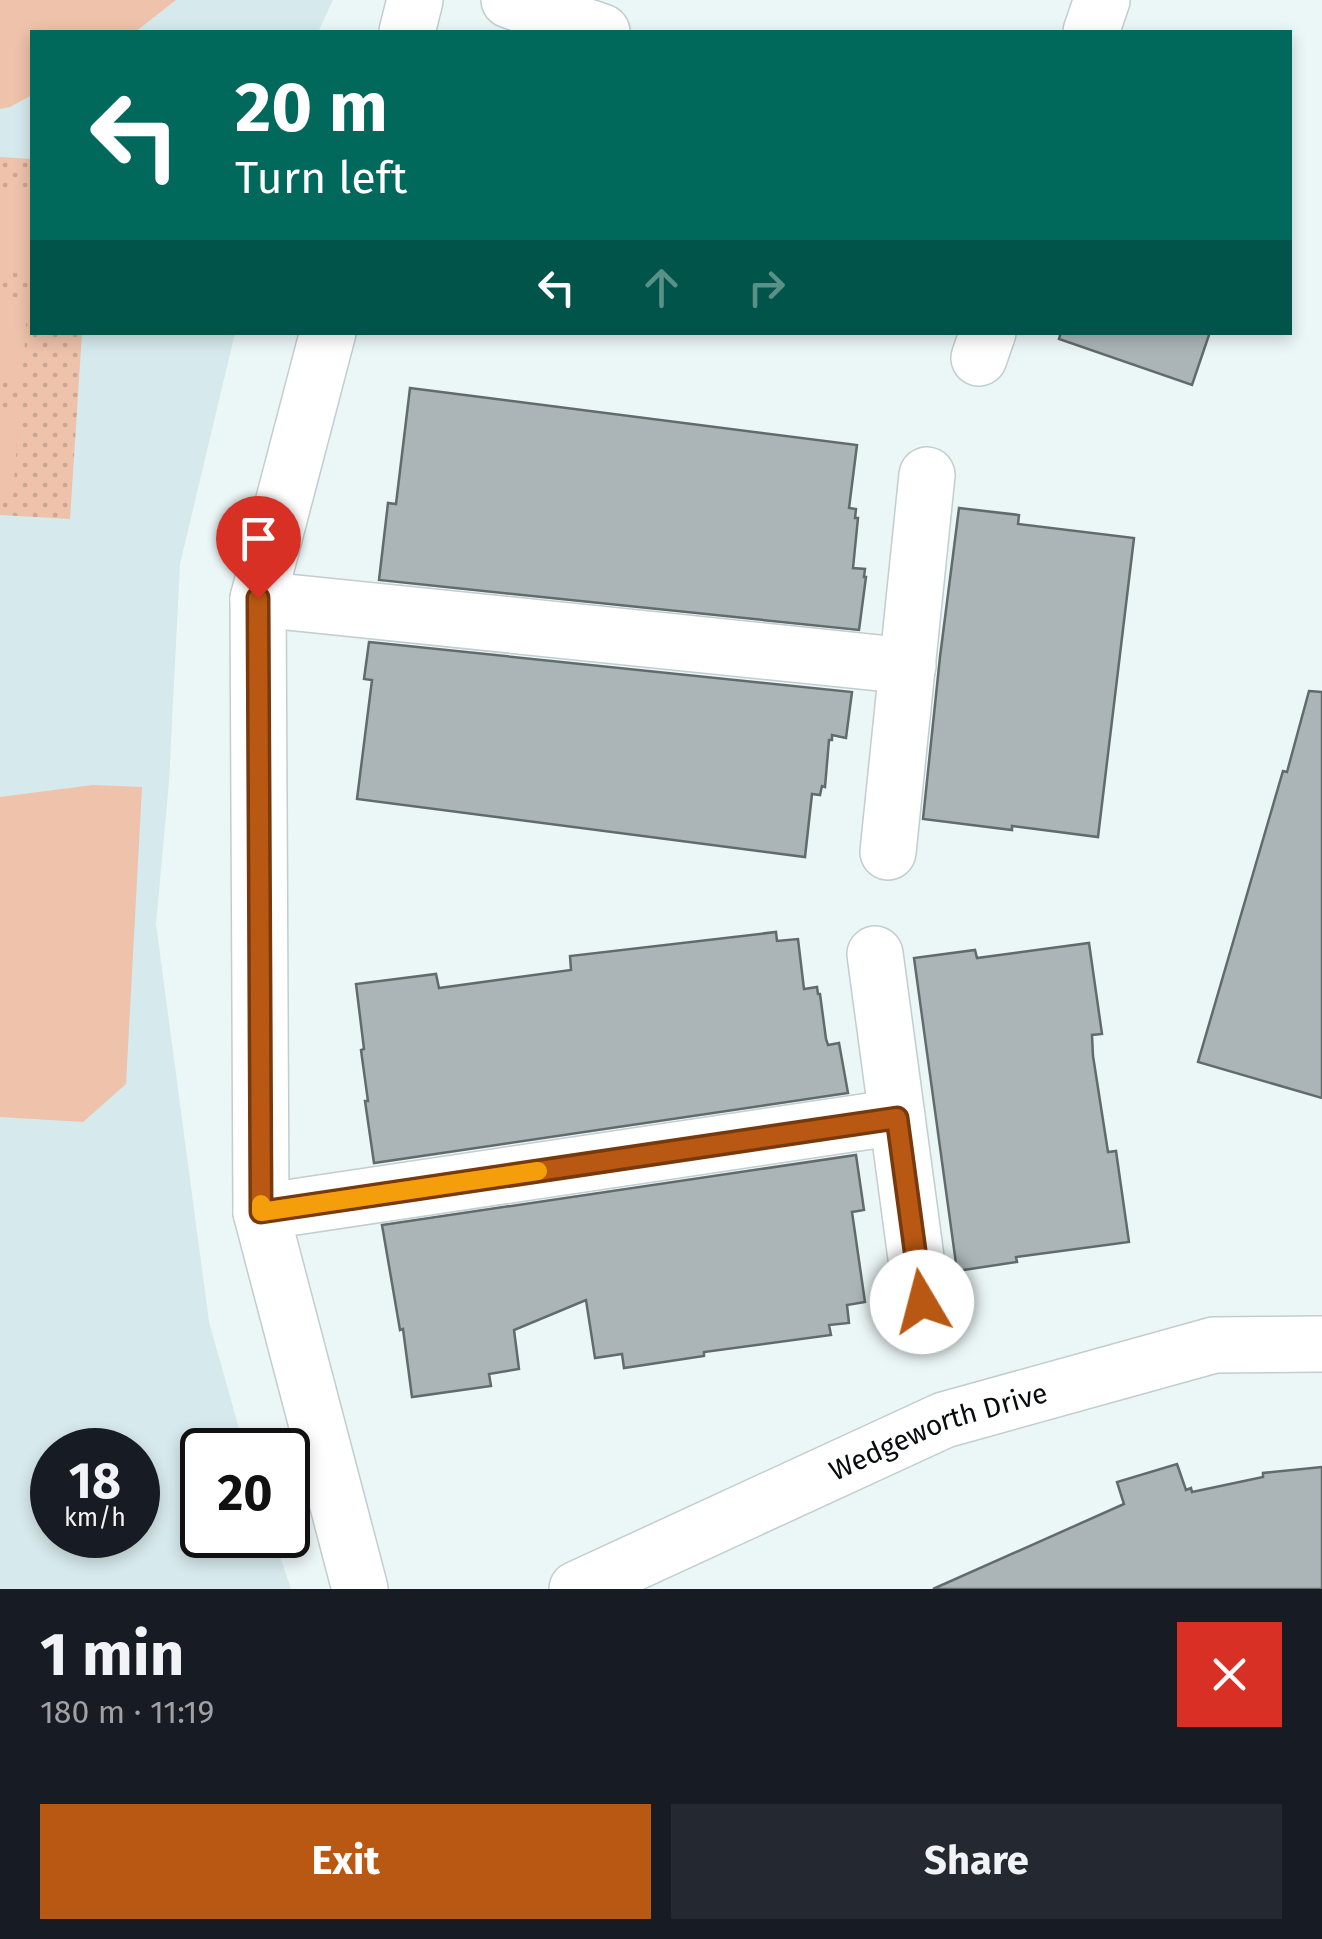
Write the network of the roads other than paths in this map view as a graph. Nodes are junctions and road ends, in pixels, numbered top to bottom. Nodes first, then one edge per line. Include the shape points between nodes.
1 (415, 0) edge
2 (508, 0) edge
3 (1102, 0) edge
4 (407, 30) edge
5 (596, 30) edge
6 (1092, 30) edge
7 (327, 335) edge
8 (928, 476) dead end
9 (258, 598) junction
10 (908, 666) junction
11 (888, 852) dead end
12 (875, 954) dead end
13 (897, 1118) junction
14 (261, 1212) junction
15 (922, 1302) dead end
16 (1322, 1344) edge
17 (360, 1589) edge
18 (577, 1589) edge

1 - 4 street
2 - 5 street
3 - 6 street
7 - 9 street
8 - 10 street
9 - 10 street
9 - 14 street
10 - 11 street
12 - 13 street
13 - 14 street
13 - 15 street
14 - 17 street
16 - 18 street, Wedgeworth Drive via 1214,1345 944,1420

